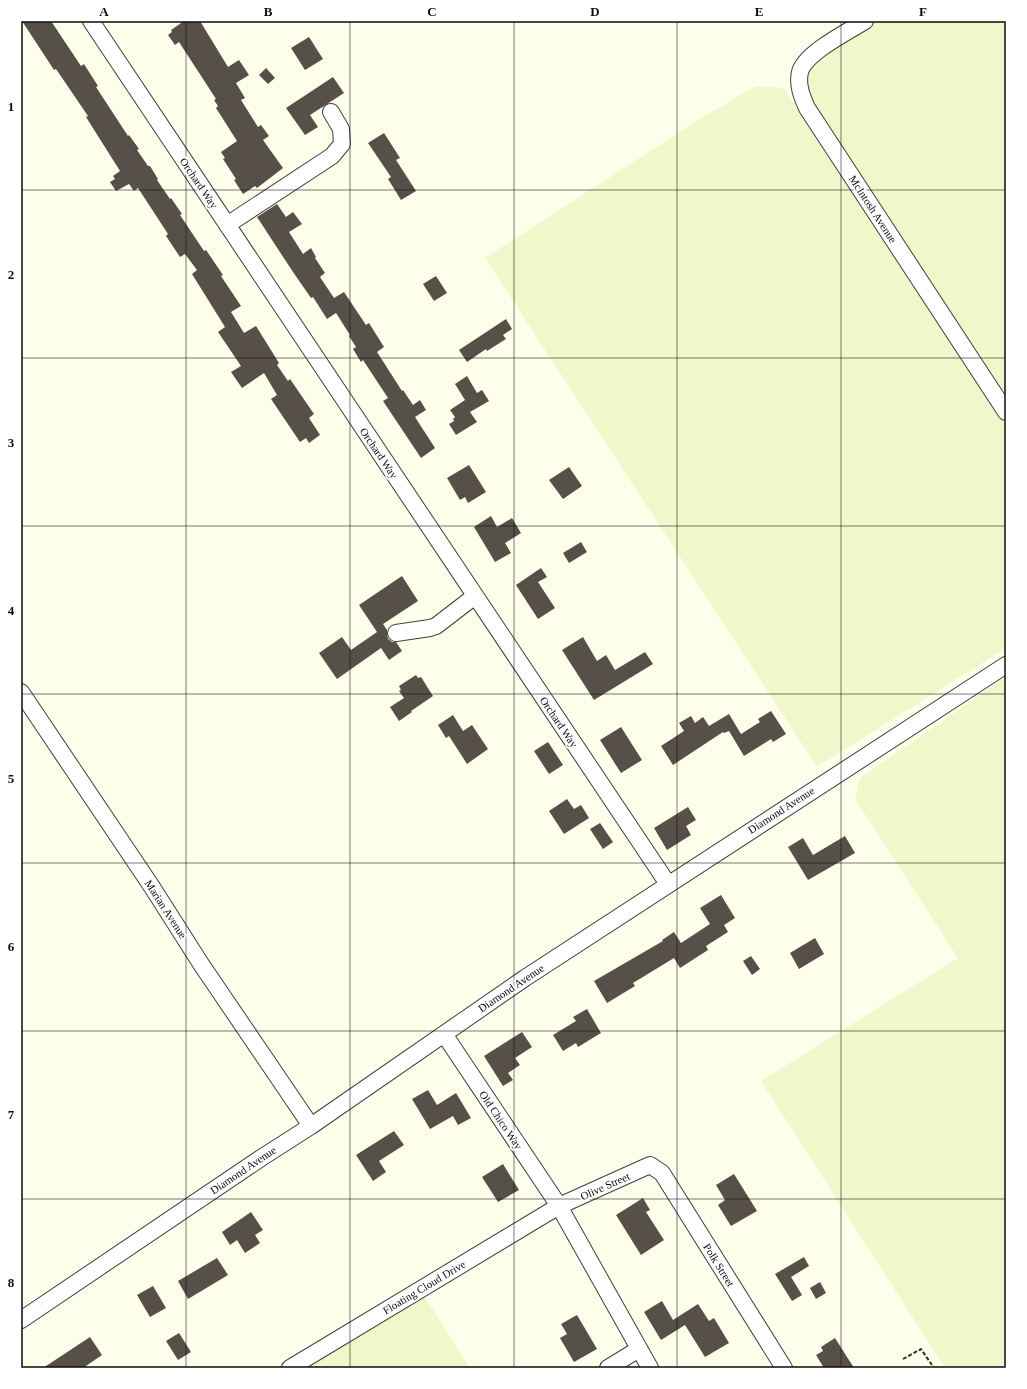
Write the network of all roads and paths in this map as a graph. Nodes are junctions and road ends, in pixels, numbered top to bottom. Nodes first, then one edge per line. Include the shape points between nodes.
1 (91, 21) edge
2 (865, 21) edge
3 (331, 112) dead end
4 (227, 225) junction
5 (1006, 412) edge
6 (475, 596) junction
7 (396, 634) dead end
8 (1006, 665) edge
9 (21, 692) edge
10 (668, 884) junction
11 (444, 1034) junction
12 (311, 1126) junction
13 (650, 1165) joint
14 (559, 1206) junction
15 (21, 1320) edge
16 (639, 1349) junction
17 (903, 1359) dead end
18 (290, 1368) edge
19 (608, 1368) edge
20 (650, 1368) edge
21 (784, 1368) edge
22 (934, 1368) edge

1 - 4 street, Orchard Way
2 - 5 street, McIntosh Avenue via 806,61 800,72 801,96
3 - 4 street via 341,129 342,144 332,156
4 - 6 street, Orchard Way
6 - 7 street via 436,626
6 - 10 street, Orchard Way
8 - 10 street, Diamond Avenue
9 - 12 street, Marian Avenue
10 - 11 street, Diamond Avenue
11 - 12 street, Diamond Avenue
11 - 14 street, Old Chico Way
12 - 15 street, Diamond Avenue
13 - 14 street, Olive Street
13 - 21 street, Polk Street via 662,1173
14 - 16 street, Old Chico Way
14 - 18 street, Floating Cloud Drive
16 - 19 street
16 - 20 street, Old Chico Way
17 - 22 path via 921,1349

